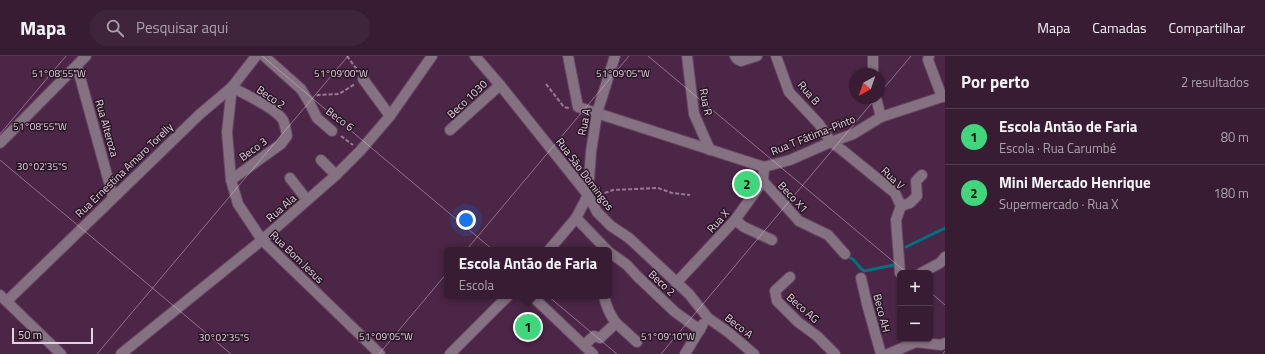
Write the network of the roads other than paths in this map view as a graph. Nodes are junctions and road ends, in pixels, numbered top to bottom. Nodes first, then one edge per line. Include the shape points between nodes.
1 (86, 56) edge
2 (256, 56) edge
3 (264, 56) edge
4 (432, 56) edge
5 (475, 56) edge
6 (568, 56) edge
7 (615, 56) edge
8 (687, 56) edge
9 (735, 56) edge
10 (757, 56) edge
11 (776, 56) edge
12 (873, 56) edge
13 (929, 56) edge
14 (77, 66) junction
15 (873, 68) edge
16 (363, 79) road end
17 (500, 85) junction
18 (232, 87) junction
19 (943, 96) edge
20 (878, 104) edge
21 (597, 113) junction
22 (390, 116) junction
23 (881, 117) junction
24 (450, 130) dead end
25 (332, 131) road end
26 (287, 136) joint
27 (831, 142) junction
28 (0, 143) edge
29 (710, 150) junction
30 (322, 160) dead end
31 (764, 167) junction
32 (336, 175) junction
33 (922, 175) dead end
34 (290, 178) dead end
35 (231, 180) junction
36 (763, 181) junction
37 (588, 195) junction
38 (113, 197) junction
39 (307, 200) junction
40 (901, 206) junction
41 (576, 218) junction
42 (735, 220) junction
43 (262, 240) junction
44 (772, 240) dead end
45 (552, 247) edge
46 (604, 247) edge
47 (612, 254) edge
48 (845, 254) dead end
49 (945, 257) edge
50 (900, 270) edge
51 (927, 270) edge
52 (790, 277) dead end
53 (861, 278) dead end
54 (676, 283) junction
55 (3, 298) edge
56 (505, 299) edge
57 (535, 299) edge
58 (604, 299) edge
59 (708, 318) junction
60 (616, 323) junction
61 (700, 330) junction
62 (637, 342) dead end
63 (911, 342) edge
64 (925, 342) edge
65 (945, 343) edge
66 (584, 346) junction
67 (61, 354) edge
68 (121, 354) edge
69 (380, 354) edge
70 (450, 354) edge
71 (593, 354) edge
72 (685, 354) edge
73 (754, 354) edge
74 (835, 354) edge
75 (881, 354) edge
76 (888, 354) edge

1 - 14 street
2 - 18 street, Rua Ernestina Amaro Torelly
3 - 25 street, Beco 6 via 301,89 317,118
4 - 22 street, Rua Ala
5 - 17 street, Rua São Domingos
6 - 21 street, Rua T Fátima-Pinto via 578,107
7 - 21 street, Rua A
8 - 29 street, Rua R via 694,114
9 - 10 street via 742,61
11 - 27 street, Rua B via 789,92 819,124
12 - 15 street
13 - 19 street via 928,60
14 - 28 street
14 - 38 street, Rua Alteroza
16 - 22 street
17 - 24 street, Beco 1030
17 - 37 street, Rua São Domingos
18 - 26 street, Beco 2 via 267,106 282,118
18 - 35 street, Rua Bom Jesus via 227,132
18 - 38 street, Rua Ernestina Amaro Torelly
19 - 23 street, Rua T Fátima-Pinto
20 - 23 street
21 - 29 street, Rua T Fátima-Pinto
21 - 37 street, Rua A
22 - 32 street, Rua Ala
23 - 27 street, Rua T Fátima-Pinto via 853,134
26 - 35 street, Beco 3 via 281,144
27 - 31 street, Rua T Fátima-Pinto via 790,160
27 - 40 street, Rua V via 895,193
29 - 31 street, Rua T Fátima-Pinto
30 - 32 street
31 - 36 street
32 - 39 street, Rua Ala
33 - 40 street via 916,181 918,196
34 - 39 street
35 - 43 street, Rua Bom Jesus via 238,204
36 - 42 street, Rua X
36 - 48 street, Beco X1 via 798,222 828,235
37 - 41 street
37 - 54 street, Rua São Domingos via 597,212 611,226 629,238
38 - 55 street, Rua Ernestina Amaro Torelly
39 - 43 street, Rua Ala
40 - 50 street, Rua V via 896,220
41 - 45 street
41 - 46 street, Beco 2
42 - 44 street
42 - 54 street, Rua X
43 - 68 street, Rua Ala
43 - 69 street, Rua Bom Jesus
47 - 61 street, Beco 2 via 627,265 675,312
49 - 51 street
52 - 74 street, Beco AG via 775,291 777,301
53 - 75 street, Beco AH
54 - 59 street, Rua São Domingos via 689,294
55 - 67 street
56 - 70 street
57 - 66 street
58 - 60 street
59 - 61 street
59 - 73 street, Beco A
60 - 62 street
60 - 66 street via 600,338 594,336
61 - 72 street
63 - 76 street
64 - 65 street via 941,345
66 - 71 street

